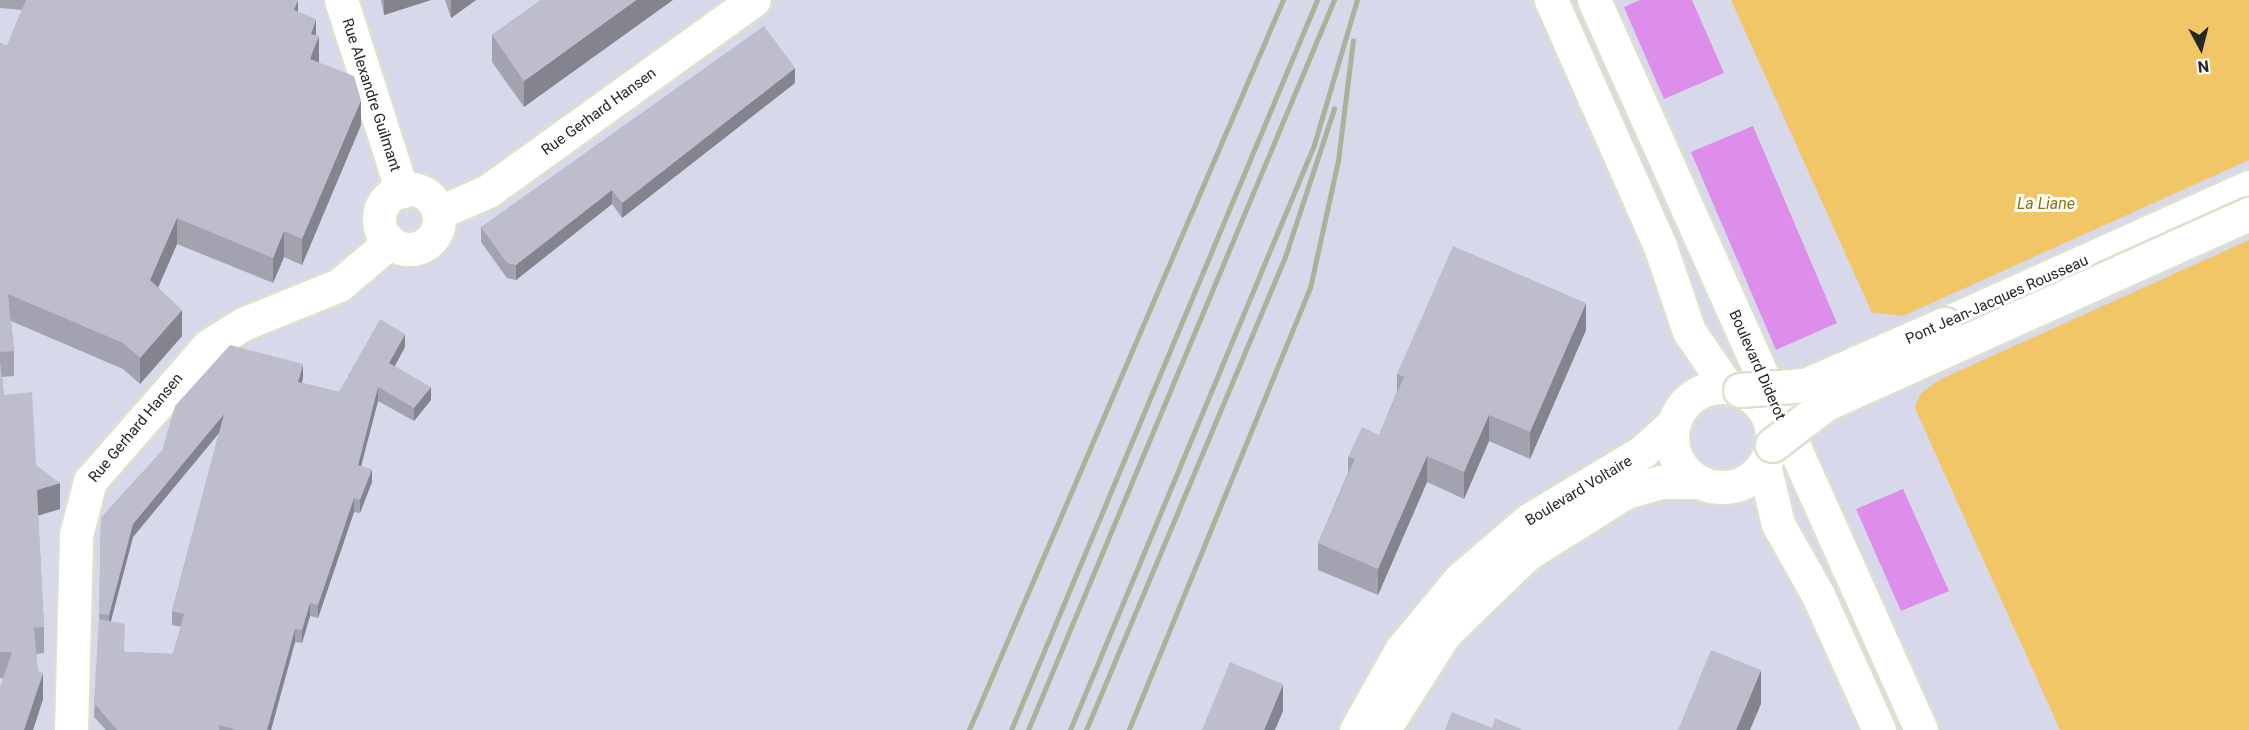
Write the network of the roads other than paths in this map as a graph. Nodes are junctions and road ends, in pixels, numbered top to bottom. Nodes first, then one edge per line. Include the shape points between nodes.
1 (341, 0) edge
2 (754, 0) edge
3 (1551, 0) edge
4 (1594, 0) edge
5 (2249, 187) edge
6 (402, 191) junction
7 (438, 213) junction
8 (2249, 214) edge
9 (390, 242) junction
10 (1675, 296) junction
11 (1733, 388) junction
12 (1679, 413) junction
13 (1768, 455) junction
14 (1710, 484) junction
15 (1793, 554) junction
16 (71, 730) edge
17 (1356, 730) edge
18 (1383, 730) edge
19 (1879, 730) edge
20 (1921, 730) edge

1 - 6 street, Rue Alexandre Guilmant
2 - 7 street, Rue Gerhard Hansen via 488,191
3 - 10 street via 1660,246
4 - 20 street, Boulevard Diderot
5 - 11 street, Pont Jean-Jacques Rousseau, bridge via 1805,385
6 - 7 street via 423,192
6 - 9 street via 388,199 380,213 381,229
7 - 9 street via 435,235 422,246 406,249
8 - 13 street, Pont Jean-Jacques Rousseau, bridge via 1826,404
9 - 16 street, Rue Gerhard Hansen via 339,285 243,324 208,346 90,481 76,535
10 - 11 street via 1699,351
10 - 12 street
11 - 12 street via 1703,390
11 - 13 street via 1765,412
12 - 14 street via 1675,455
12 - 17 street, Boulevard Voltaire via 1642,452 1540,512 1472,567 1409,639
13 - 14 street via 1740,483
13 - 15 street via 1772,508
14 - 15 street
14 - 18 street, Boulevard Voltaire via 1661,482 1626,492 1527,554 1451,627
15 - 19 street via 1818,595

